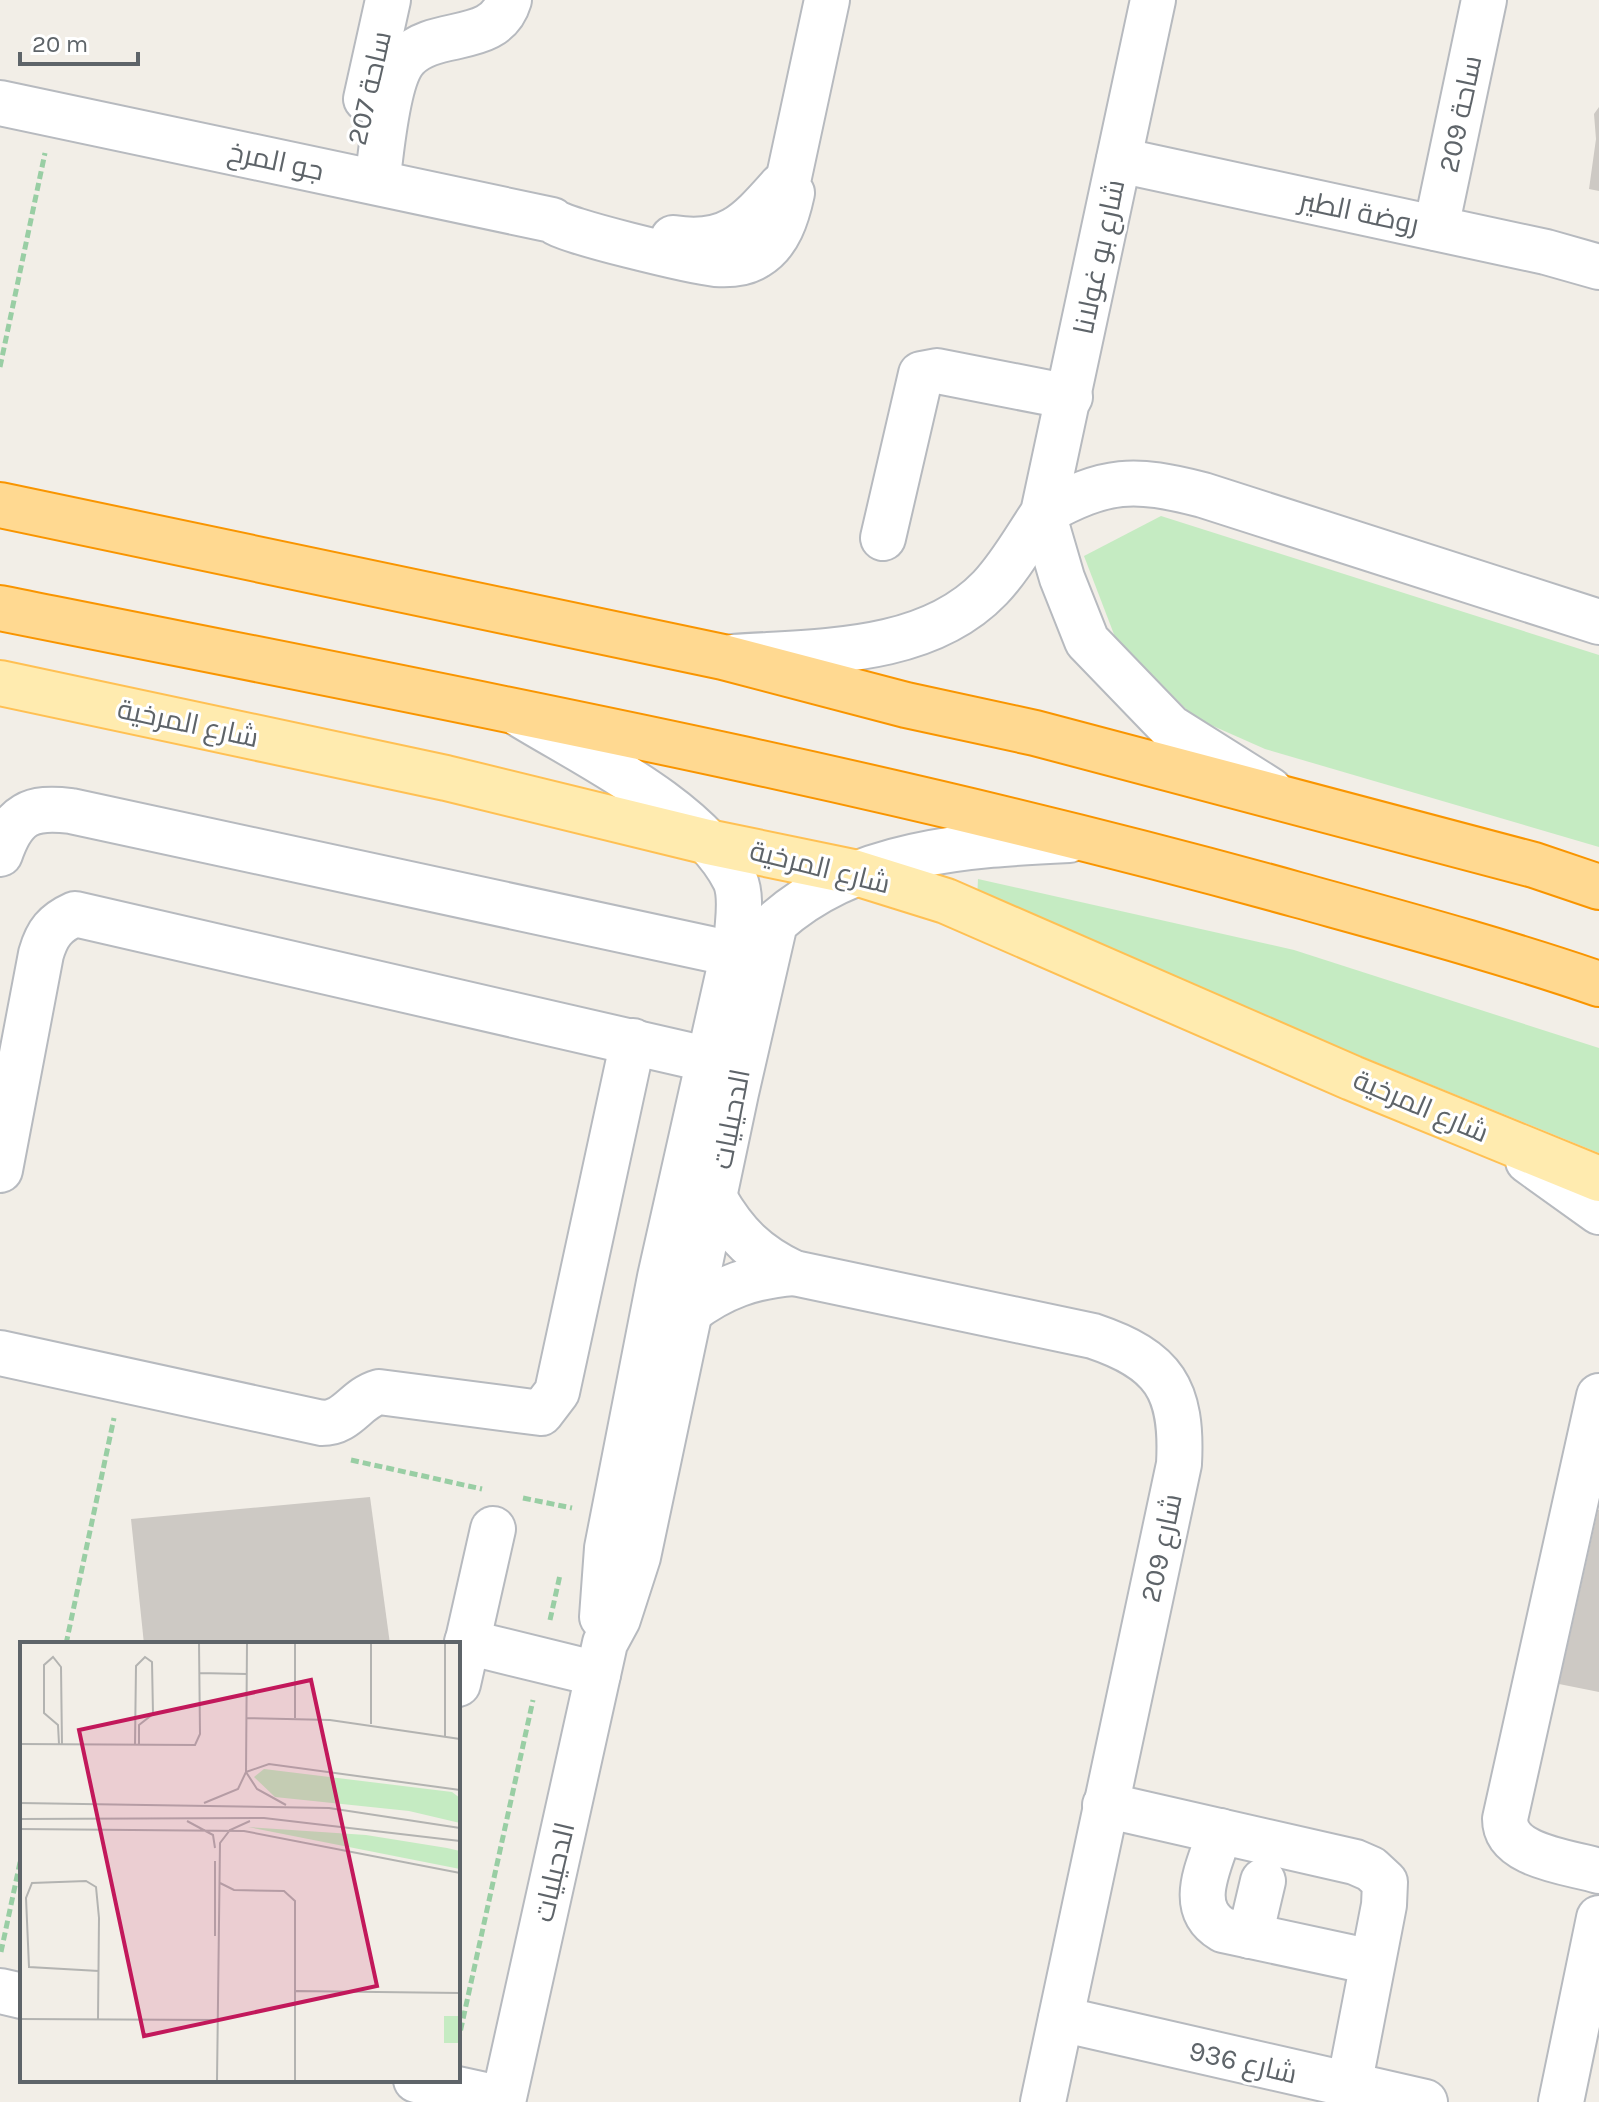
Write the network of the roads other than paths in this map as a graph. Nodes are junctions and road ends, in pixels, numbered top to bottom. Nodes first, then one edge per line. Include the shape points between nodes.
1 (388, 0) edge
2 (398, 0) edge
3 (509, 0) edge
4 (827, 0) edge
5 (1153, 0) edge
6 (1484, 0) edge
7 (448, 39) junction
8 (0, 103) edge
9 (1119, 160) junction
10 (363, 179) junction
11 (1436, 228) junction
12 (1599, 267) edge
13 (1070, 397) junction
14 (0, 505) edge
15 (1043, 513) junction
16 (883, 538) dead end
17 (0, 608) edge
18 (1599, 622) edge
19 (723, 657) junction
20 (0, 683) edge
21 (515, 712) junction
22 (1279, 797) junction
23 (1096, 839) junction
24 (708, 842) junction
25 (0, 854) edge
26 (853, 872) junction
27 (1599, 887) edge
28 (733, 954) junction
29 (1599, 984) edge
30 (633, 1041) junction
31 (710, 1060) junction
32 (1489, 1135) junction
33 (0, 1170) edge
34 (1599, 1179) edge
35 (715, 1199) junction
36 (1599, 1212) edge
37 (794, 1273) junction
38 (689, 1312) junction
39 (0, 1353) edge
40 (0, 1384) edge
41 (1599, 1396) edge
42 (116, 1409) road end
43 (1589, 1482) edge
44 (493, 1529) dead end
45 (602, 1658) junction
46 (463, 1663) edge
47 (1105, 1805) junction
48 (1220, 1831) junction
49 (1599, 1871) edge
50 (1263, 1881) dead end
51 (1599, 1918) edge
52 (1250, 1936) junction
53 (1372, 1962) junction
54 (0, 1991) edge
55 (20, 1996) edge
56 (1061, 2019) junction
57 (425, 2082) edge
58 (1349, 2086) junction
59 (503, 2100) edge
60 (1043, 2102) edge
61 (1425, 2102) edge
62 (1561, 2102) edge

1 - 10 street, ساحة 207
2 - 7 street via 413,19
3 - 7 street, ساحة 207 via 495,24
4 - 10 street, جو المرخ via 787,186 781,186 745,224 706,239 677,239 571,216 552,220
5 - 9 street, شارع بو غولانا
6 - 11 street, ساحة 209
7 - 10 street, ساحة 207 via 414,51 399,68
8 - 10 street, جو المرخ
9 - 11 street, روضة الطير
9 - 13 street, شارع بو غولانا
11 - 12 street, روضة الطير
13 - 15 street, شارع بو غولانا
13 - 16 street via 937,371 921,374
14 - 19 highway
15 - 18 street via 1113,483 1154,483
15 - 19 street, شارع بو غولانا via 989,589 962,613 895,641 832,651
15 - 22 street, شارع بو غولانا via 1087,641 1170,727
17 - 21 highway
19 - 22 highway
20 - 24 main road, شارع المرخية via 446,778
21 - 23 highway
21 - 24 street, الدحيليات via 656,797
22 - 27 highway
23 - 26 street, الدحيليات via 971,845
23 - 29 highway via 1513,955
24 - 26 main road, شارع المرخية
24 - 28 street, الدحيليات via 736,882
25 - 28 street via 8,832 21,818 46,808
26 - 32 main road, شارع المرخية via 946,901
26 - 35 street, الدحيليات via 775,923
28 - 31 street, الدحيليات
30 - 31 street
30 - 33 street via 75,914 58,921 41,954
30 - 39 street via 557,1392 541,1413 379,1392 342,1420 322,1423
31 - 45 street, الدحيليات via 660,1277 607,1548
32 - 34 main road, شارع المرخية
32 - 36 street
35 - 37 street, شارع 209 via 746,1244
35 - 38 street, الدحيليات
37 - 38 street, شارع 209 via 738,1283
37 - 47 street, شارع 209 via 1127,1347 1160,1372 1176,1397 1179,1464
38 - 45 street, الدحيليات via 638,1557
40 - 42 street
41 - 43 street
43 - 49 street via 1505,1830 1518,1846
44 - 46 street
45 - 46 street
45 - 59 street, الدحيليات
47 - 48 street
47 - 56 street, شارع 209
48 - 52 street via 1202,1910 1223,1930
48 - 53 street via 1371,1869 1385,1882
50 - 52 street
51 - 62 street
52 - 53 street
53 - 58 street
54 - 55 street
56 - 58 street, شارع 936
56 - 60 street, شارع 209
57 - 59 street
58 - 61 street, شارع 936

